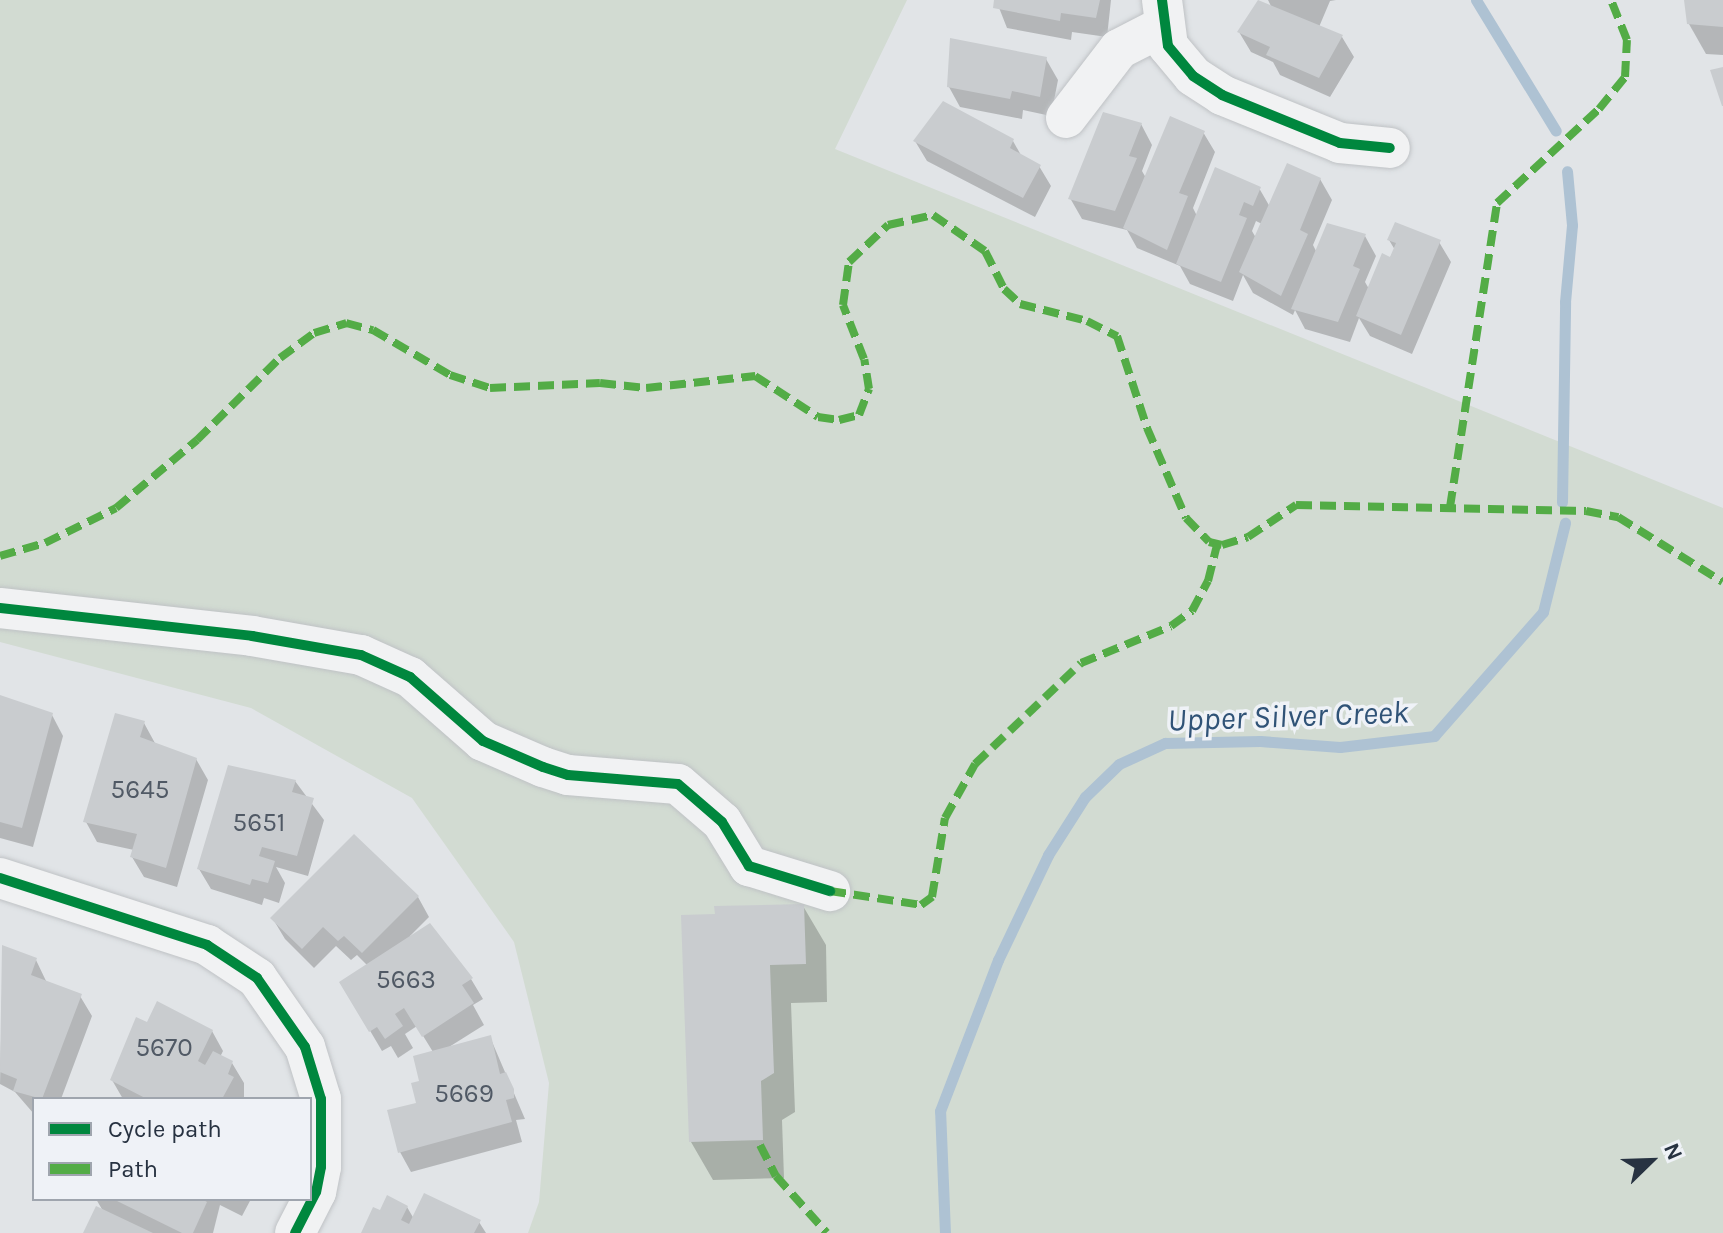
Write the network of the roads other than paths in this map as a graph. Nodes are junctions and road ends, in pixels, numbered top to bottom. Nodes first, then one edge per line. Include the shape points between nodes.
1 (1162, 14) edge
2 (1066, 118) dead end
3 (1390, 148) dead end
4 (0, 608) edge
5 (0, 878) edge
6 (830, 891) dead end
7 (312, 1200) edge
8 (311, 1201) edge
9 (295, 1233) edge

1 - 2 street via 1119,49
1 - 3 street via 1174,56 1222,95 1340,143
4 - 6 street via 266,638 361,655 410,677 483,741 543,767 568,775 678,784 722,822 749,866
5 - 7 street via 174,932 224,953 257,978 305,1047 321,1099 321,1167
8 - 9 street

